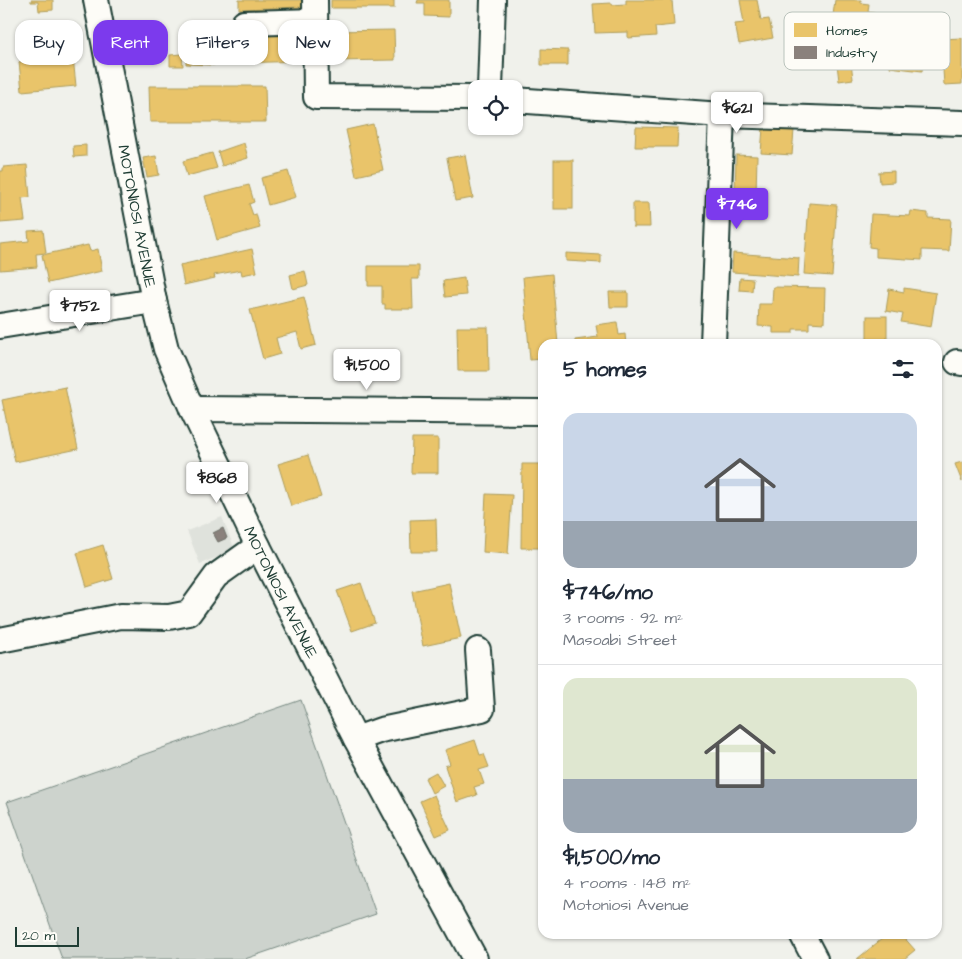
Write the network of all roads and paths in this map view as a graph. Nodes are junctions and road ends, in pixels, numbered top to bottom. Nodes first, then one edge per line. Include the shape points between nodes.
1 (96, 0) edge
2 (493, 0) edge
3 (315, 11) edge
4 (262, 20) edge
5 (490, 80) edge
6 (468, 98) edge
7 (523, 101) edge
8 (722, 114) junction
9 (962, 122) edge
10 (154, 301) junction
11 (0, 326) edge
12 (714, 339) edge
13 (192, 409) junction
14 (538, 412) edge
15 (258, 546) junction
16 (0, 640) edge
17 (478, 650) dead end
18 (356, 739) junction
19 (805, 939) edge
20 (474, 959) edge
21 (815, 959) edge

1 - 10 street, MOTONIOSI AVENUE
2 - 5 street
3 - 4 street
3 - 6 street via 316,97
7 - 8 street
8 - 9 street
8 - 12 street
10 - 11 street
10 - 13 street, MOTONIOSI AVENUE via 166,349
13 - 14 street
13 - 15 street, MOTONIOSI AVENUE
15 - 16 street via 216,576 189,613 169,617 121,616
15 - 18 street, MOTONIOSI AVENUE
17 - 18 street via 482,709 380,730
18 - 20 street, MOTONIOSI AVENUE
19 - 21 street

